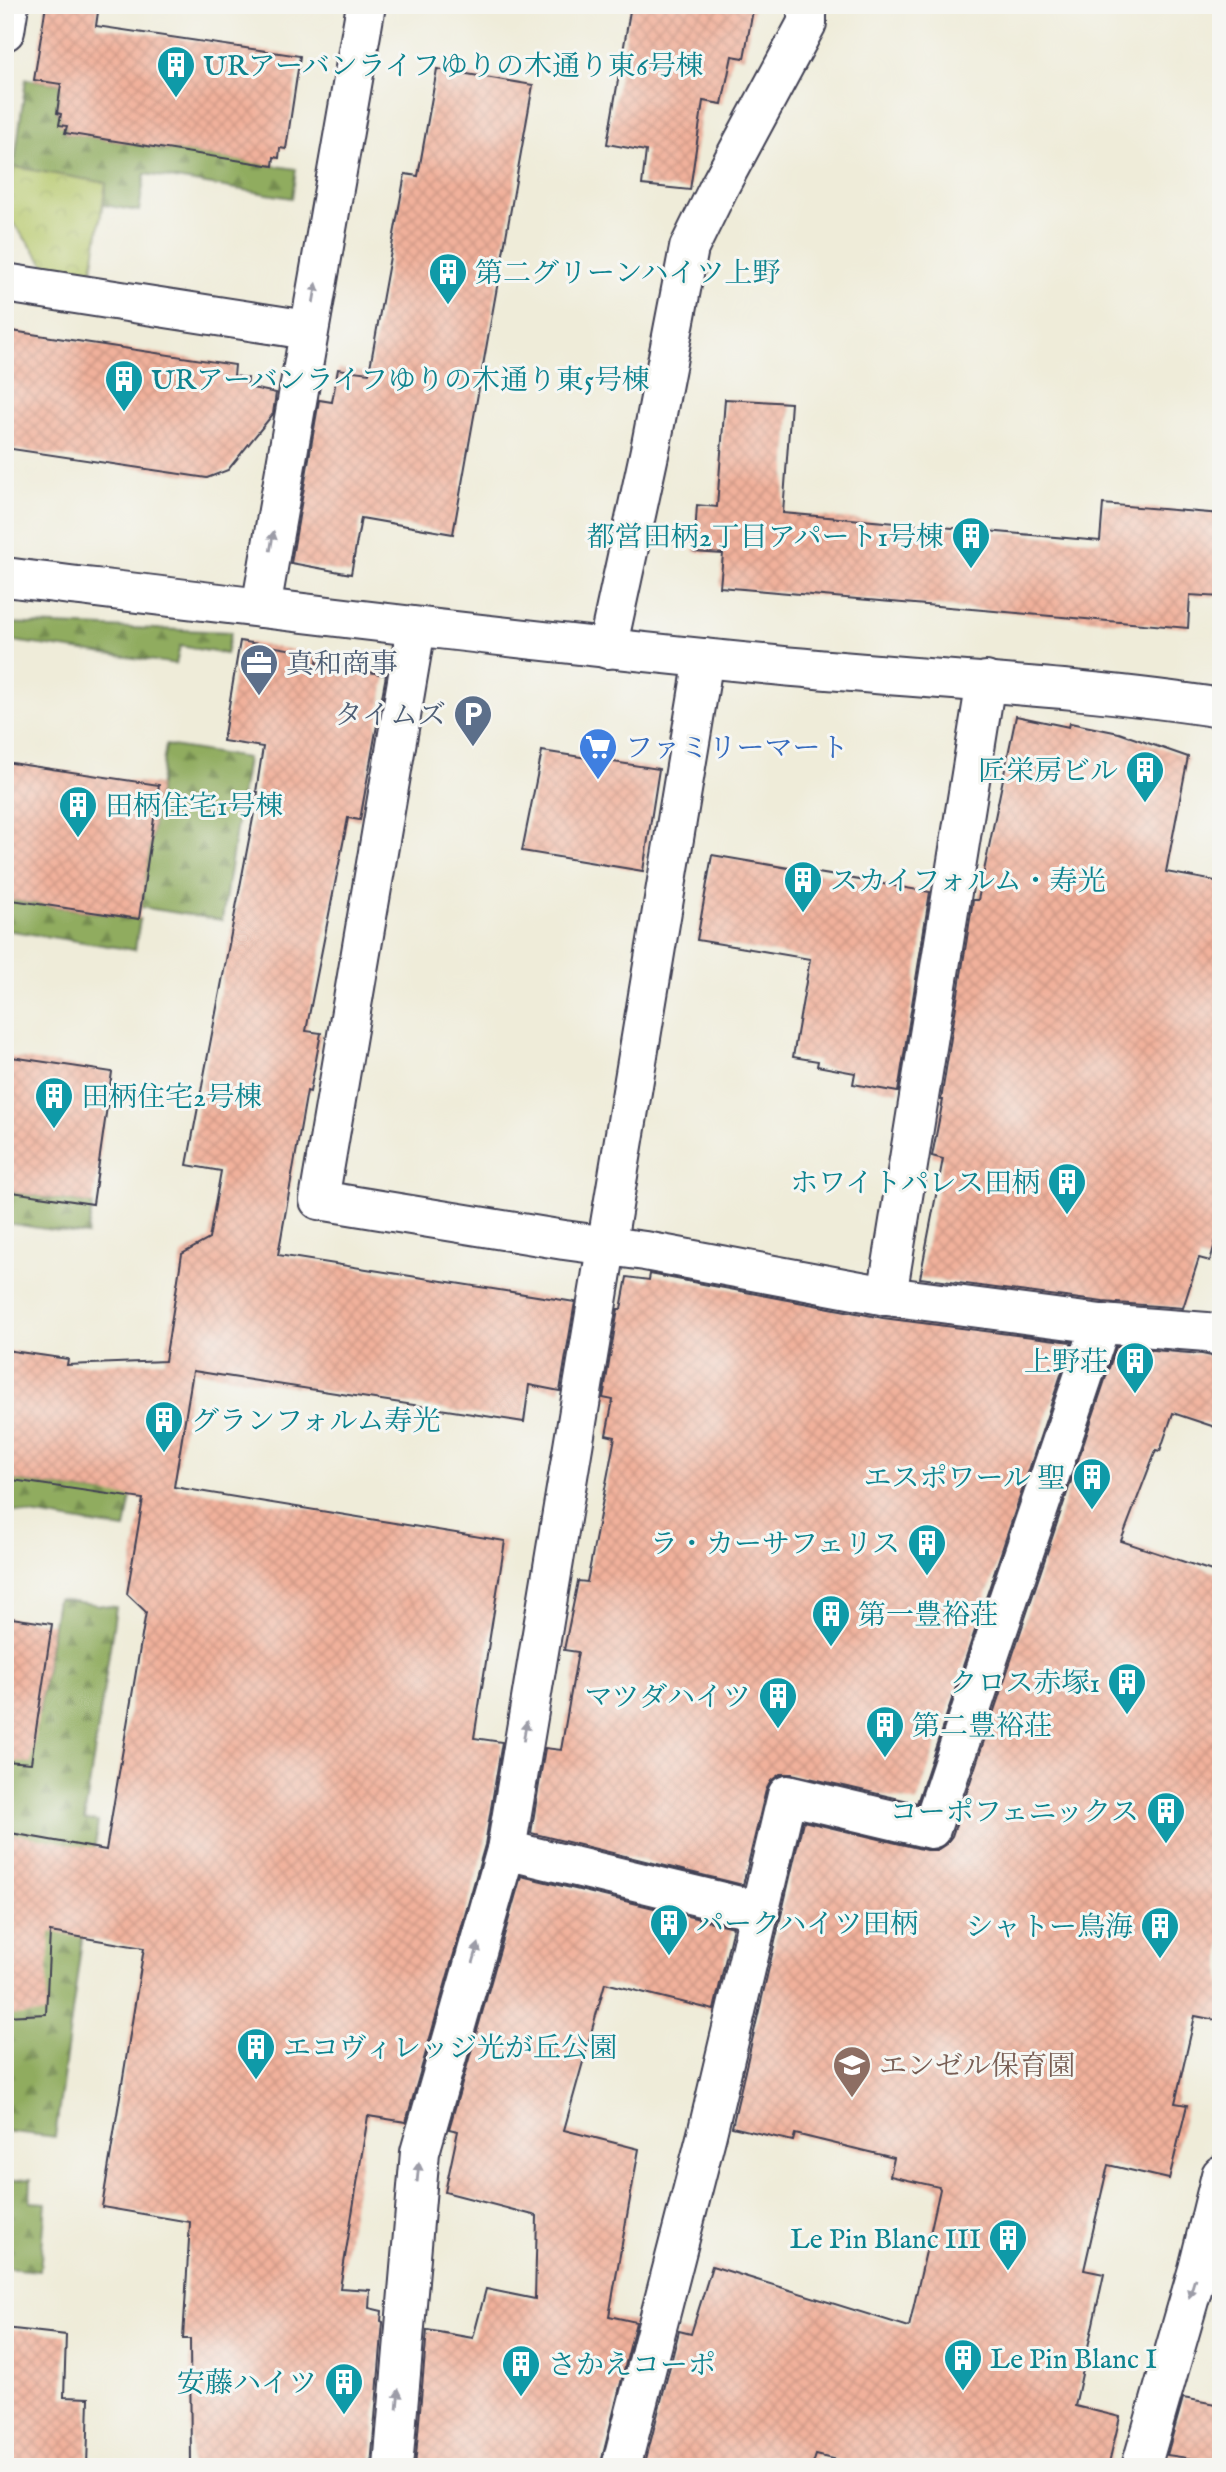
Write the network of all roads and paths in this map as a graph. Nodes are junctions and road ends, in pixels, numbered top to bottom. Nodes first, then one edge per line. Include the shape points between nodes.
1 (9, 5) edge
2 (366, 5) edge
3 (807, 5) edge
4 (5, 31) edge
5 (5, 283) edge
6 (308, 330) junction
7 (5, 577) edge
8 (261, 608) junction
9 (416, 628) junction
10 (607, 649) junction
11 (704, 658) junction
12 (986, 681) junction
13 (1221, 708) edge
14 (606, 1246) junction
15 (887, 1296) junction
16 (1101, 1324) junction
17 (1221, 1337) edge
18 (506, 1850) junction
19 (760, 1911) junction
20 (1221, 2175) edge
21 (393, 2467) edge
22 (621, 2467) edge
23 (1141, 2467) edge

1 - 4 street
6 -> 2 street
3 - 10 street via 807,23 690,248
5 - 6 street
8 -> 6 street
7 - 8 street
8 - 9 street
9 - 10 street
9 - 14 street via 319,1200
10 - 11 street
11 - 12 street
11 - 14 street
12 - 13 street
12 - 15 street
14 - 15 street
18 -> 14 street
15 - 16 street
16 - 17 street
16 - 19 street via 931,1829 787,1795
18 - 19 street
21 -> 18 street via 420,2152
19 - 22 street
20 -> 23 street

